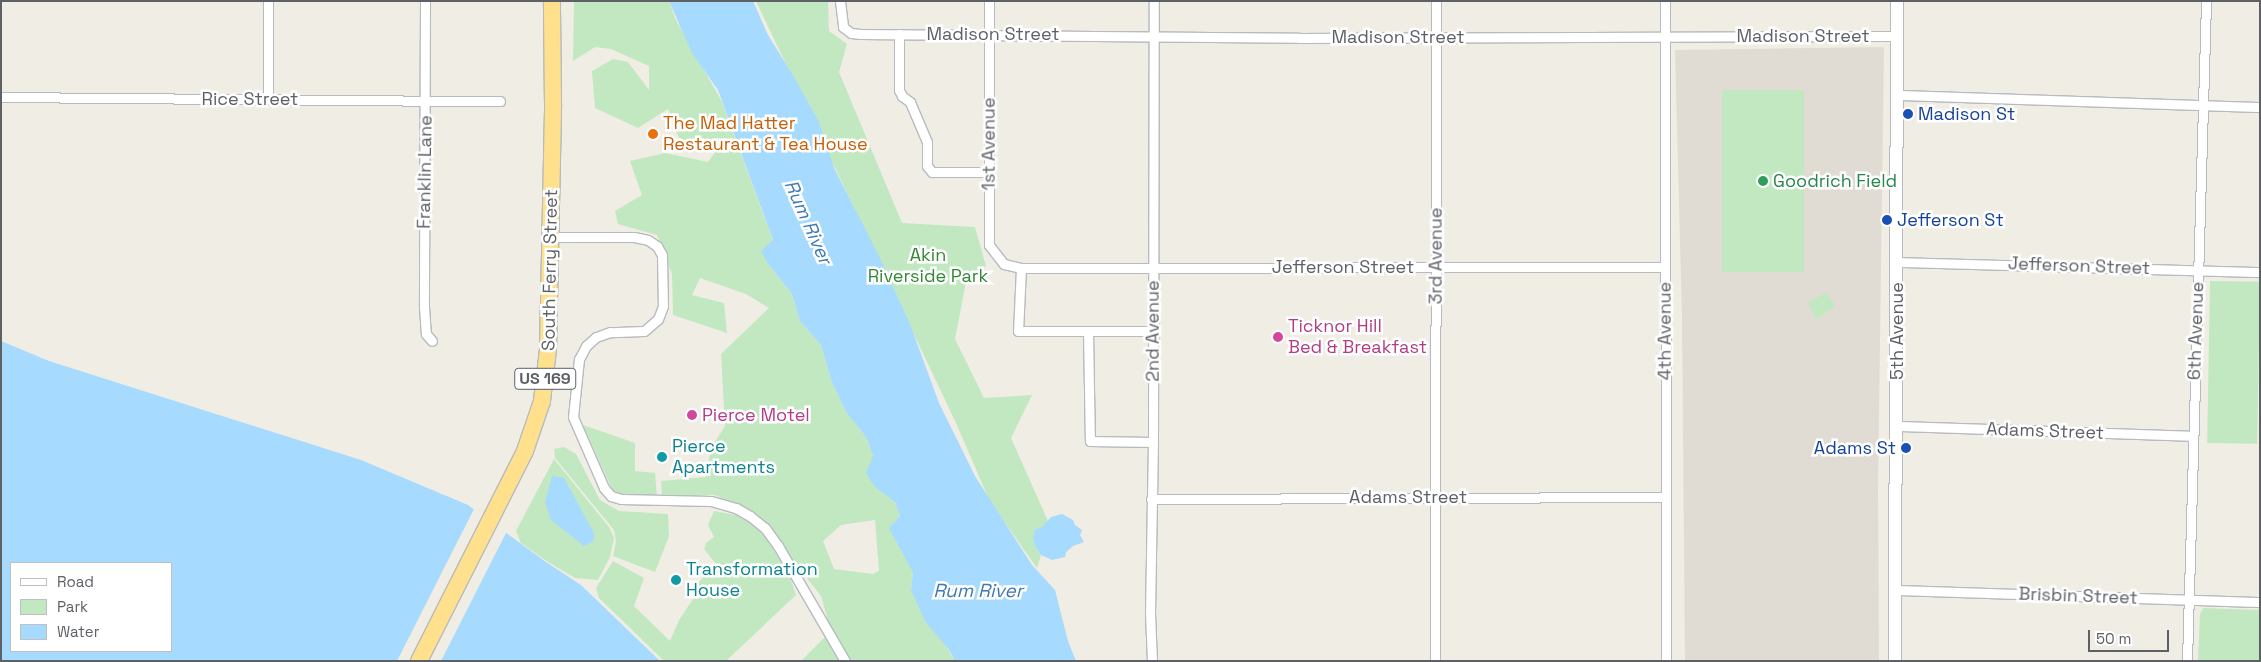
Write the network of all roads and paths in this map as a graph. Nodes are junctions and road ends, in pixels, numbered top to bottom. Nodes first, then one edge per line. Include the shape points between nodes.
1 (268, 1) edge
2 (425, 1) edge
3 (552, 1) edge
4 (840, 1) edge
5 (989, 1) edge
6 (1154, 1) edge
7 (1436, 1) edge
8 (1665, 1) edge
9 (1897, 1) edge
10 (2206, 1) edge
11 (899, 34) junction
12 (989, 34) junction
13 (1153, 36) junction
14 (1665, 36) junction
15 (1897, 36) junction
16 (1436, 37) junction
17 (1898, 95) junction
18 (1, 97) edge
19 (268, 98) junction
20 (426, 101) junction
21 (500, 101) dead end
22 (2203, 105) junction
23 (2260, 107) edge
24 (989, 172) junction
25 (551, 237) junction
26 (1898, 262) junction
27 (1436, 267) junction
28 (1665, 267) junction
29 (1021, 268) junction
30 (1153, 268) junction
31 (2197, 270) junction
32 (2260, 272) edge
33 (1088, 331) junction
34 (1153, 331) junction
35 (432, 341) dead end
36 (1897, 426) junction
37 (2193, 436) junction
38 (1153, 442) junction
39 (1434, 497) junction
40 (1664, 497) junction
41 (1151, 498) junction
42 (1895, 590) junction
43 (2189, 600) junction
44 (2260, 602) edge
45 (419, 661) edge
46 (845, 661) edge
47 (1152, 661) edge
48 (1435, 661) edge
49 (1666, 661) edge
50 (1895, 661) edge
51 (2187, 661) edge

1 - 19 street
2 - 20 street, Franklin Lane
3 - 25 highway, South Ferry Street / US 169
4 - 11 street, Madison Street via 842,27 851,33
5 - 12 street, 1st Avenue
6 - 13 street, 2nd Avenue
7 - 16 street, 3rd Avenue
8 - 14 street, 4th Avenue
9 - 15 main road, 5th Avenue
10 - 22 street, 6th Avenue
11 - 12 street, Madison Street
11 - 24 street via 899,90 910,102 927,142 927,166 932,172
12 - 13 street, Madison Street
12 - 24 street, 1st Avenue
13 - 16 street, Madison Street
13 - 30 street, 2nd Avenue
14 - 15 street, Madison Street
14 - 16 street, Madison Street
14 - 28 street, 4th Avenue
15 - 17 main road, 5th Avenue
16 - 27 street, 3rd Avenue
17 - 22 street
17 - 26 main road, 5th Avenue
18 - 19 street, Rice Street
19 - 20 street, Rice Street
20 - 21 street, Rice Street
20 - 35 street, Franklin Lane via 424,307 426,334
22 - 23 street
22 - 31 street, 6th Avenue
24 - 29 street, 1st Avenue via 989,245 1004,264
25 - 45 highway, South Ferry Street / US 169 via 548,349 542,401 525,451
25 - 46 street via 634,237 648,240 662,255 662,306 658,319 644,331 610,332 596,338 586,346 579,359 573,418 604,488 620,500 711,500 750,516 765,528 778,546
26 - 31 street, Jefferson Street
26 - 36 main road, 5th Avenue
27 - 28 street, Jefferson Street
27 - 30 street, Jefferson Street
27 - 39 street, 3rd Avenue
28 - 40 street, 4th Avenue
29 - 30 street, Jefferson Street
29 - 33 street via 1018,331
30 - 34 street, 2nd Avenue
31 - 32 street, Jefferson Street
31 - 37 street, 6th Avenue
33 - 34 street
33 - 38 street via 1090,442
34 - 38 street, 2nd Avenue
36 - 37 street, Adams Street
36 - 42 main road, 5th Avenue
37 - 43 street, 6th Avenue
38 - 41 street, 2nd Avenue
39 - 40 street, Adams Street
39 - 41 street, Adams Street
39 - 48 street, 3rd Avenue
40 - 49 street, 4th Avenue
41 - 47 street, 2nd Avenue
42 - 43 street, Brisbin Street
42 - 50 main road, 5th Avenue
43 - 44 street, Brisbin Street
43 - 51 street, 6th Avenue

